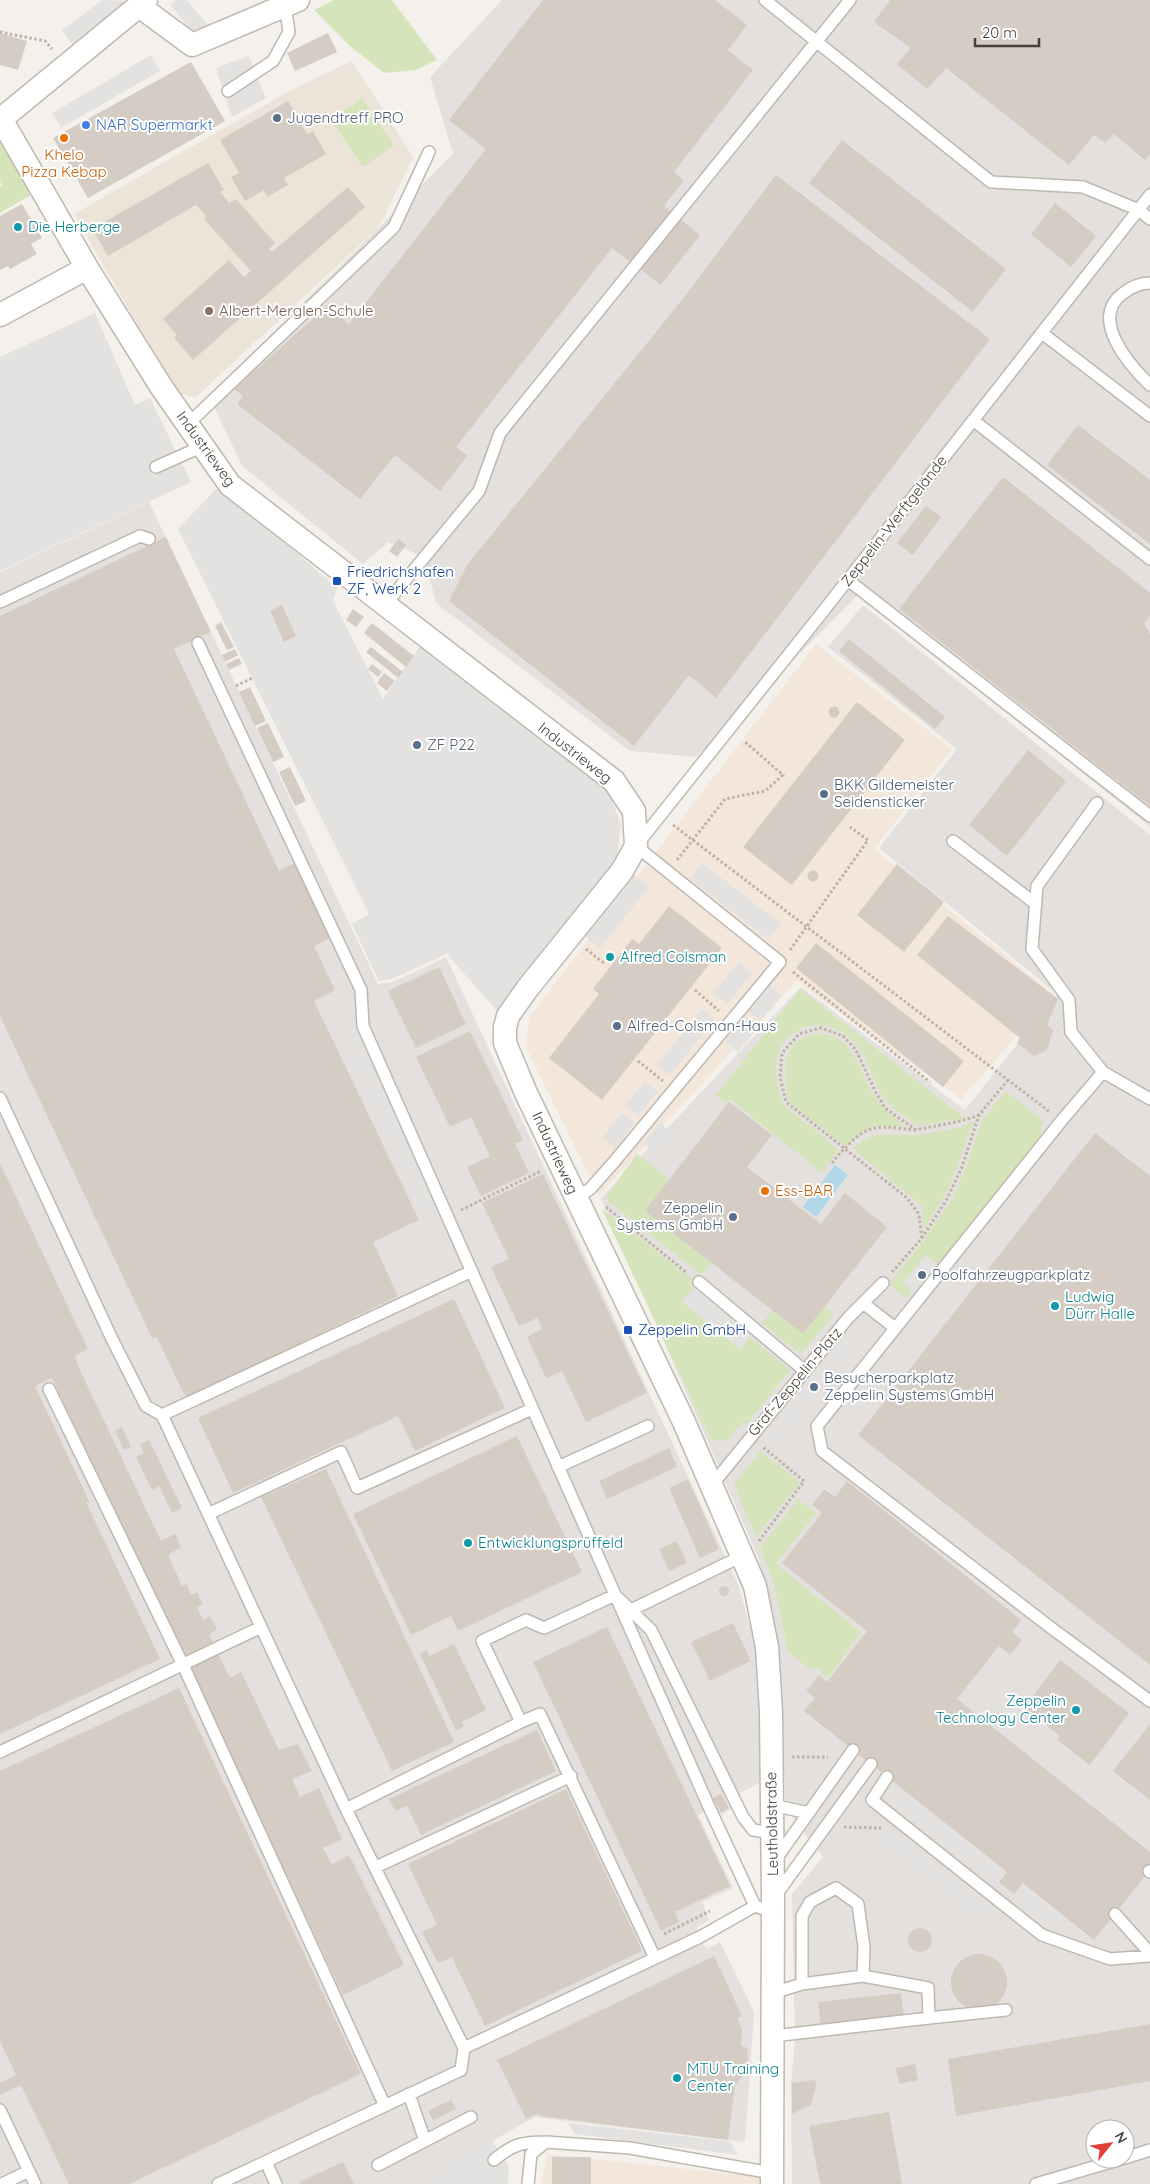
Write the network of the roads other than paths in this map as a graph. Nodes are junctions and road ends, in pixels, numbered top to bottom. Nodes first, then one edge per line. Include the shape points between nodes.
1 (765, 0) edge
2 (850, 0) edge
3 (142, 3) edge
4 (291, 3) edge
5 (816, 42) junction
6 (228, 91) dead end
7 (0, 120) edge
8 (429, 152) dead end
9 (1150, 195) edge
10 (1138, 210) junction
11 (1150, 219) edge
12 (87, 268) junction
13 (1150, 283) edge
14 (0, 315) edge
15 (1042, 333) junction
16 (1150, 385) edge
17 (1150, 416) edge
18 (973, 420) junction
19 (187, 425) junction
20 (203, 446) junction
21 (156, 467) dead end
22 (149, 539) dead end
23 (1150, 559) edge
24 (848, 580) junction
25 (0, 602) edge
26 (385, 605) junction
27 (198, 643) dead end
28 (1097, 803) dead end
29 (1150, 816) edge
30 (953, 842) dead end
31 (636, 846) junction
32 (1036, 904) junction
33 (1103, 1072) junction
34 (0, 1098) edge
35 (1150, 1099) edge
36 (576, 1198) junction
37 (472, 1271) junction
38 (699, 1282) road end
39 (883, 1283) road end
40 (863, 1303) junction
41 (895, 1328) junction
42 (805, 1371) junction
43 (49, 1389) dead end
44 (532, 1409) junction
45 (162, 1415) junction
46 (648, 1426) dead end
47 (558, 1467) junction
48 (712, 1485) junction
49 (208, 1514) junction
50 (750, 1549) junction
51 (615, 1595) junction
52 (631, 1610) junction
53 (261, 1627) junction
54 (183, 1665) junction
55 (1150, 1701) edge
56 (521, 1722) junction
57 (853, 1750) dead end
58 (0, 1752) edge
59 (871, 1764) dead end
60 (570, 1776) junction
61 (887, 1777) dead end
62 (772, 1805) junction
63 (346, 1808) junction
64 (809, 1813) junction
65 (773, 1833) junction
66 (773, 1863) junction
67 (376, 1868) junction
68 (767, 1905) junction
69 (1115, 1914) dead end
70 (1150, 1954) edge
71 (655, 1958) junction
72 (863, 1976) junction
73 (802, 1984) junction
74 (773, 1993) junction
75 (1006, 2010) dead end
76 (929, 2018) junction
77 (773, 2036) junction
78 (464, 2048) junction
79 (409, 2094) junction
80 (385, 2106) junction
81 (0, 2110) edge
82 (471, 2117) dead end
83 (425, 2141) junction
84 (546, 2142) junction
85 (1150, 2150) edge
86 (1135, 2155) edge
87 (494, 2160) dead end
88 (266, 2162) junction
89 (378, 2165) dead end
90 (1087, 2169) edge
91 (29, 2171) junction
92 (772, 2179) edge
93 (2, 2184) edge
94 (36, 2184) edge
95 (218, 2184) edge
96 (276, 2184) edge
97 (528, 2184) edge
98 (1036, 2184) edge

1 - 5 lane
2 - 5 lane
3 - 4 street via 192,45
3 - 7 street
4 - 6 lane via 289,32 273,61
5 - 10 lane via 991,182 1083,187
5 - 26 lane via 500,433 480,491
7 - 12 street, Industrieweg
8 - 19 lane via 394,227
9 - 10 lane, Zeppelin-Werftgelände
10 - 11 lane
10 - 15 lane, Zeppelin-Werftgelände
12 - 14 street
12 - 19 street, Industrieweg
13 - 16 lane via 1131,287 1120,295 1114,302 1110,319 1118,348
15 - 17 lane
15 - 18 lane, Zeppelin-Werftgelände
18 - 23 lane
18 - 24 lane, Zeppelin-Werftgelände
19 - 20 street, Industrieweg
20 - 21 lane
20 - 26 street, Industrieweg via 230,485
22 - 25 lane via 140,536
24 - 29 lane
24 - 31 lane, Zeppelin-Werftgelände
26 - 31 street, Industrieweg via 614,781 634,811
27 - 37 lane via 361,990 363,1026
28 - 32 lane via 1037,886
30 - 32 lane
31 - 36 street, Industrieweg via 622,871 527,989 508,1016 505,1027 505,1043
31 - 36 lane via 780,962 590,1189
32 - 33 lane via 1032,949 1069,1000 1071,1032
33 - 35 lane
33 - 41 lane
34 - 45 lane via 146,1406
36 - 48 street, Industrieweg
37 - 44 lane
37 - 45 lane
38 - 42 lane
39 - 40 lane, Graf-Zeppelin-Platz
40 - 41 lane
40 - 42 lane, Graf-Zeppelin-Platz
41 - 55 lane via 817,1426 822,1451
42 - 48 lane, Graf-Zeppelin-Platz
43 - 54 lane
44 - 47 lane
44 - 49 lane via 357,1488 341,1452
45 - 49 lane
46 - 47 lane
47 - 51 lane
48 - 50 street, Leutholdstraße
49 - 53 lane
50 - 52 lane
50 - 62 street, Leutholdstraße via 766,1647 771,1712
51 - 52 lane
51 - 56 lane via 544,1628 526,1620 482,1640
51 - 68 lane
52 - 65 lane via 651,1630 743,1817 752,1830
53 - 54 lane
53 - 63 lane
54 - 58 lane
54 - 80 lane
56 - 60 lane via 540,1714
56 - 63 lane
57 - 64 lane
59 - 68 lane
60 - 67 lane
60 - 71 lane
61 - 70 lane via 872,1800 1042,1935 1110,1959
62 - 64 lane
62 - 65 street, Leutholdstraße
63 - 67 lane
64 - 66 lane
65 - 66 street, Leutholdstraße
66 - 68 street, Leutholdstraße
67 - 78 lane
68 - 71 lane
68 - 74 street, Leutholdstraße
69 - 70 lane
71 - 78 lane
72 - 73 lane
72 - 73 lane via 864,1947 858,1904 836,1888 810,1902 802,1916
72 - 76 lane via 928,1988
73 - 74 lane
74 - 77 street, Leutholdstraße
75 - 76 lane
76 - 77 lane
77 - 92 street, Leutholdstraße
78 - 79 lane via 461,2070
79 - 80 lane
79 - 83 lane
80 - 88 lane
81 - 91 lane
82 - 83 lane
83 - 89 lane
84 - 87 lane, Leutholdstraße via 527,2142 509,2147
84 - 92 lane, Leutholdstraße via 630,2148
84 - 97 lane via 531,2154
85 - 86 lane
88 - 95 lane
88 - 96 lane
90 - 98 lane
91 - 93 lane
91 - 94 lane

